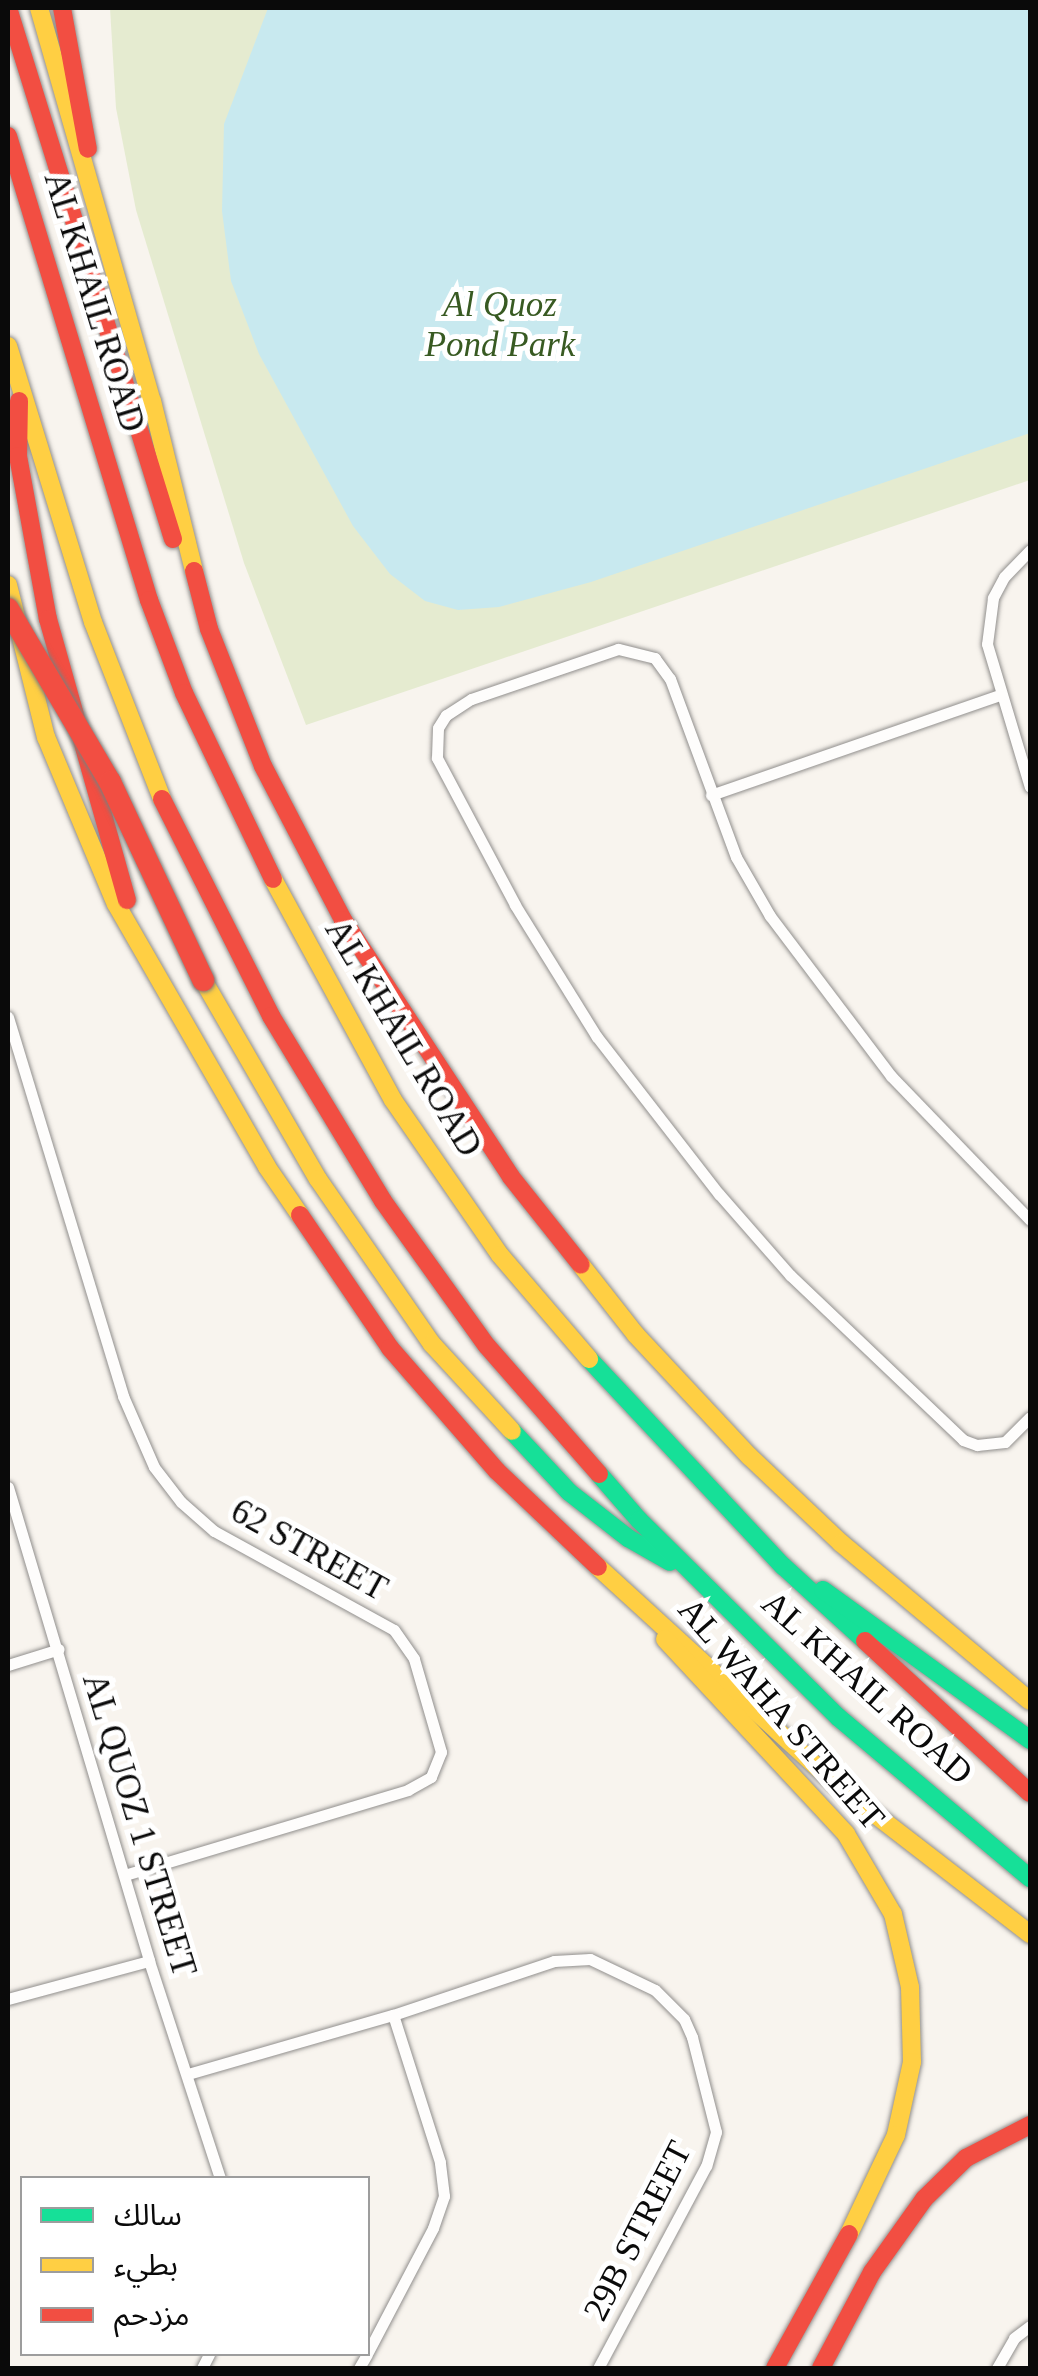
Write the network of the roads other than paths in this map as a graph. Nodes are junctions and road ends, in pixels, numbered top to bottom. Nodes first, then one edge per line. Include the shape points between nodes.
1 (8, 8) edge
2 (39, 8) edge
3 (62, 8) edge
4 (8, 136) edge
5 (85, 172) junction
6 (8, 346) edge
7 (20, 388) junction
8 (1030, 550) edge
9 (195, 582) junction
10 (8, 585) edge
11 (8, 609) edge
12 (1000, 696) junction
13 (1030, 786) edge
14 (711, 795) junction
15 (138, 947) junction
16 (8, 1017) edge
17 (1030, 1220) edge
18 (1030, 1417) edge
19 (8, 1487) edge
20 (784, 1566) junction
21 (694, 1574) junction
22 (640, 1607) junction
23 (59, 1649) junction
24 (8, 1664) edge
25 (1030, 1700) edge
26 (1030, 1740) edge
27 (1030, 1794) edge
28 (124, 1875) junction
29 (1030, 1878) edge
30 (1030, 1934) edge
31 (150, 1961) junction
32 (8, 2004) edge
33 (393, 2015) junction
34 (188, 2074) junction
35 (1030, 2125) edge
36 (219, 2176) edge
37 (1030, 2326) edge
38 (370, 2347) edge
39 (598, 2368) edge
40 (775, 2368) edge
41 (821, 2368) edge
42 (997, 2368) edge

1 - 9 main road via 158,500
2 - 5 main road
3 - 5 main road via 86,122
4 - 20 main road, AL KHAIL ROAD via 166,647 223,782 328,988 418,1140 500,1256 627,1404
5 - 9 main road via 152,401
6 - 7 main road, AL KHAIL ROAD
7 - 15 main road via 18,456 48,619
7 - 21 main road, AL KHAIL ROAD via 139,745 217,915 300,1068 383,1201 487,1346 586,1464
8 - 12 street via 1004,577 988,620
9 - 25 main road via 242,720 313,866 419,1043 558,1241 762,1468 896,1593
10 - 15 main road via 60,776
11 - 21 main road, bridge via 104,772 203,980 327,1194 459,1378 514,1437 598,1516
12 - 13 street
12 - 14 street
14 - 17 street via 752,887 837,1007 918,1107
14 - 18 street via 670,679 643,652 618,649 470,698 438,728 437,758 559,980 626,1079 754,1235 963,1440 1005,1442
15 - 22 main road via 267,1166 390,1348 497,1472
16 - 28 street, 62 STREET via 123,1396 154,1466 180,1502 214,1531 394,1630 414,1659 441,1752 431,1778 408,1790
19 - 23 street, AL QUOZ 1 STREET
20 - 26 main road via 888,1633
20 - 27 main road, AL KHAIL ROAD
21 - 29 main road, AL KHAIL ROAD via 838,1717
22 - 30 main road via 852,1796
22 - 40 main road, AL WAHA STREET via 692,1672 846,1834 893,1914 906,1962 912,2049 896,2135
23 - 24 street
23 - 28 street, AL QUOZ 1 STREET
28 - 31 street, AL QUOZ 1 STREET
31 - 32 street
31 - 34 street, AL QUOZ 1 STREET
33 - 34 street, 29B STREET
33 - 38 street via 440,2162 444,2196
33 - 39 street, 29B STREET via 572,1958 624,1973 655,1990 684,2019 715,2115 714,2150
34 - 36 street, AL QUOZ 1 STREET
35 - 41 main road via 966,2158 924,2199 872,2272
37 - 42 street via 1014,2338

